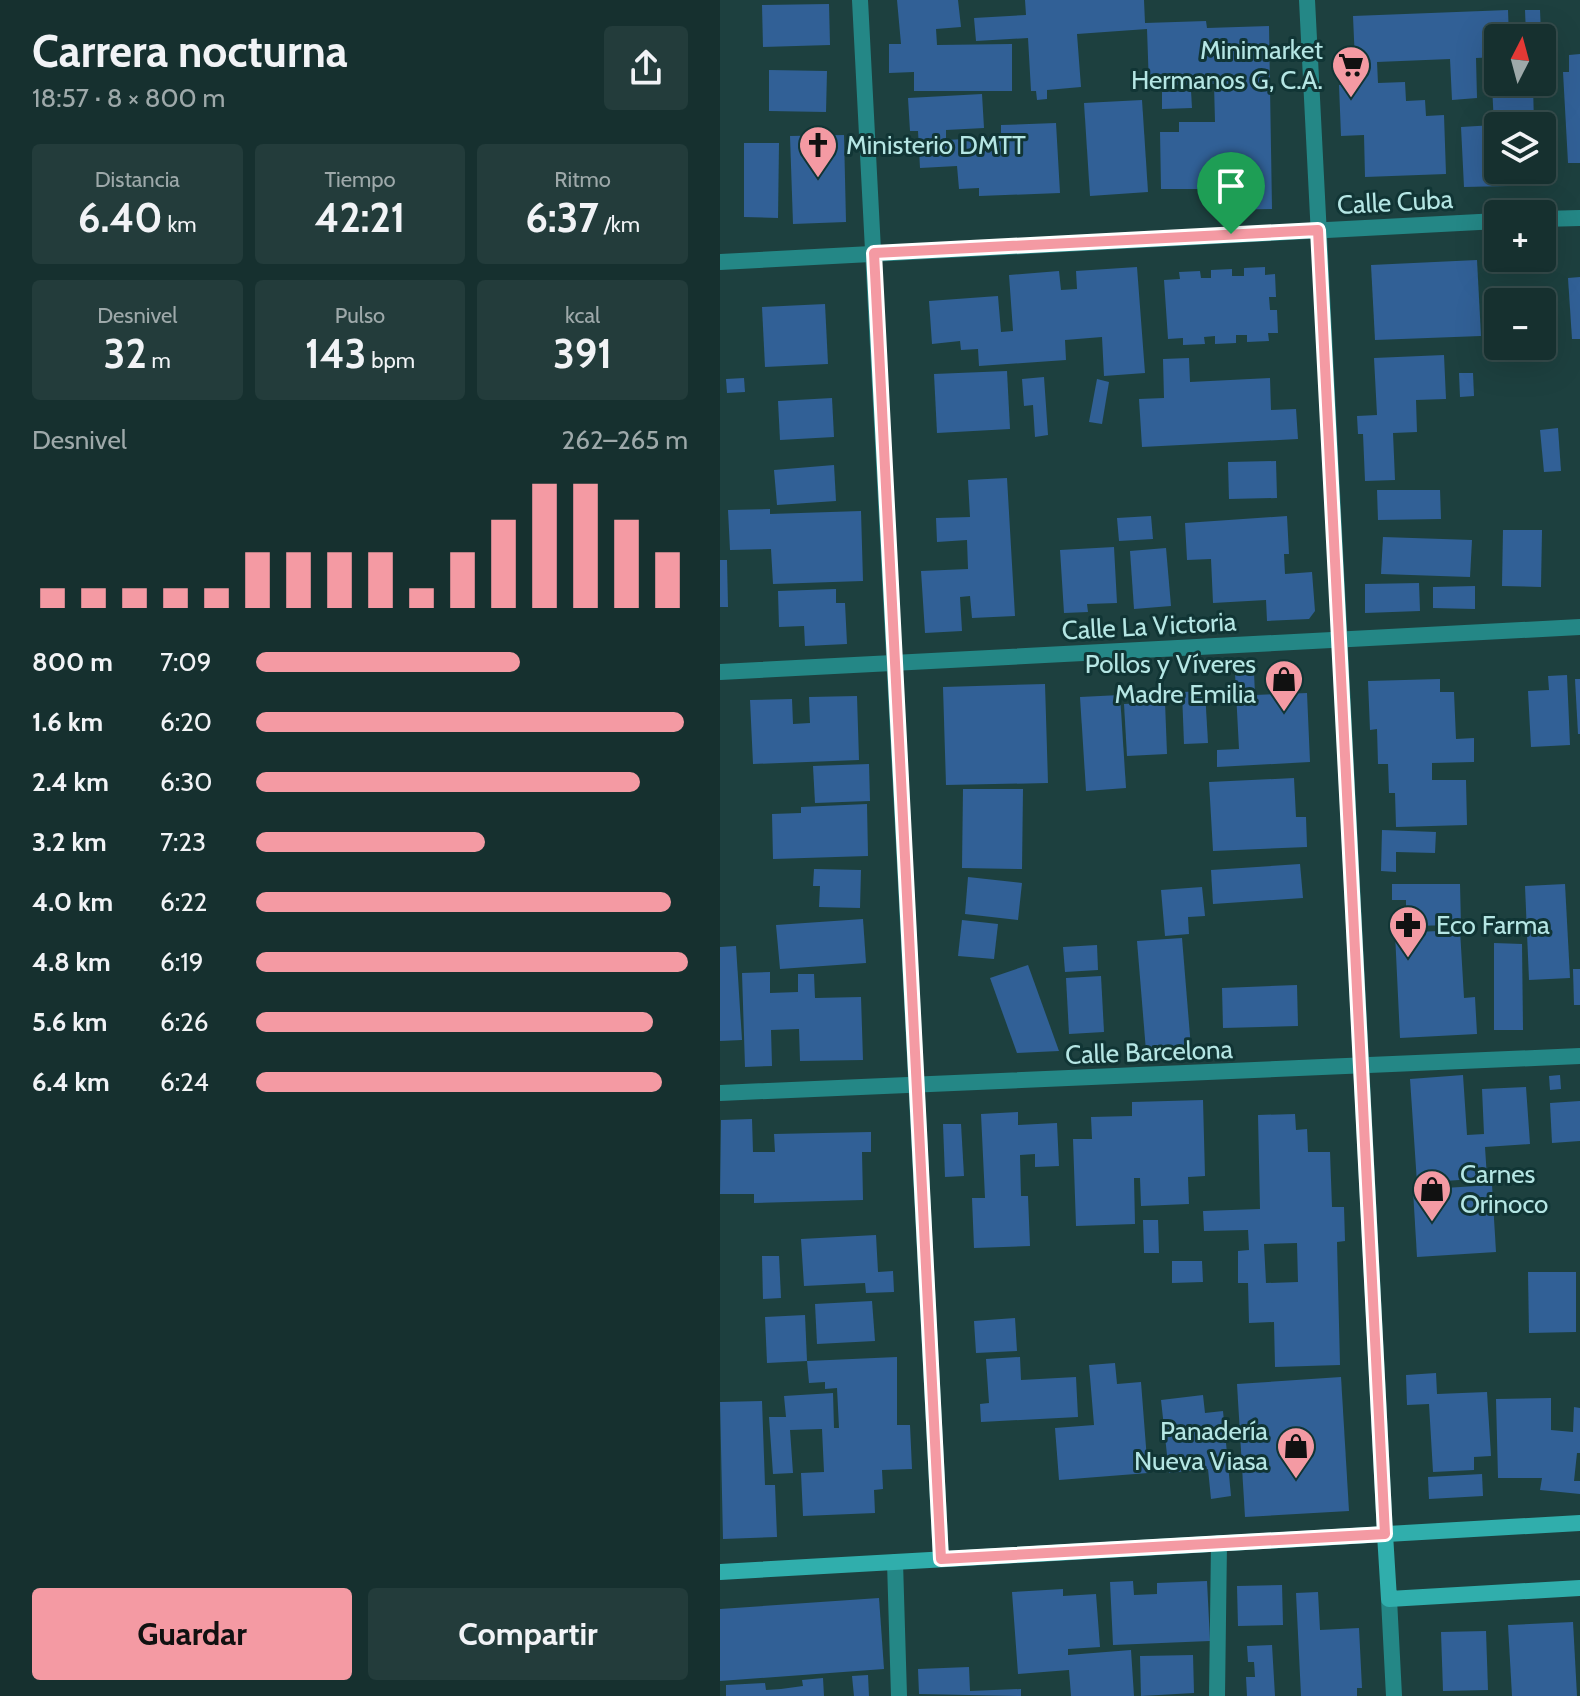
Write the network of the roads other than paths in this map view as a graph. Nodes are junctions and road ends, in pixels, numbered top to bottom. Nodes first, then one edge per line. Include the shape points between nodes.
1 (860, 0) edge
2 (1307, 0) edge
3 (1580, 218) edge
4 (1556, 219) edge
5 (1484, 222) edge
6 (1318, 230) junction
7 (874, 253) junction
8 (720, 262) edge
9 (1580, 627) edge
10 (1339, 641) junction
11 (895, 663) junction
12 (720, 672) edge
13 (1580, 1056) edge
14 (1360, 1068) junction
15 (917, 1085) junction
16 (720, 1093) edge
17 (1580, 1523) edge
18 (1385, 1534) junction
19 (1219, 1543) junction
20 (941, 1559) junction
21 (895, 1562) junction
22 (720, 1572) edge
23 (1580, 1588) edge
24 (1389, 1599) junction
25 (899, 1696) edge
26 (1217, 1696) edge
27 (1394, 1696) edge

1 - 7 street
2 - 6 street
3 - 4 street
5 - 6 street, Calle Cuba
6 - 7 street, Calle Cuba
6 - 10 street
7 - 8 street, Calle Cuba
7 - 11 street
9 - 10 street, Calle La Victoria
10 - 11 street, Calle La Victoria
10 - 14 street
11 - 12 street, Calle La Victoria
11 - 15 street
13 - 14 street, Calle Barcelona
14 - 15 street, Calle Barcelona
14 - 18 street
15 - 16 street, Calle Barcelona
15 - 20 street
17 - 18 street
18 - 19 street
18 - 24 street
19 - 20 street
19 - 26 street
20 - 21 street
21 - 22 street
21 - 25 street
23 - 24 street
24 - 27 street

